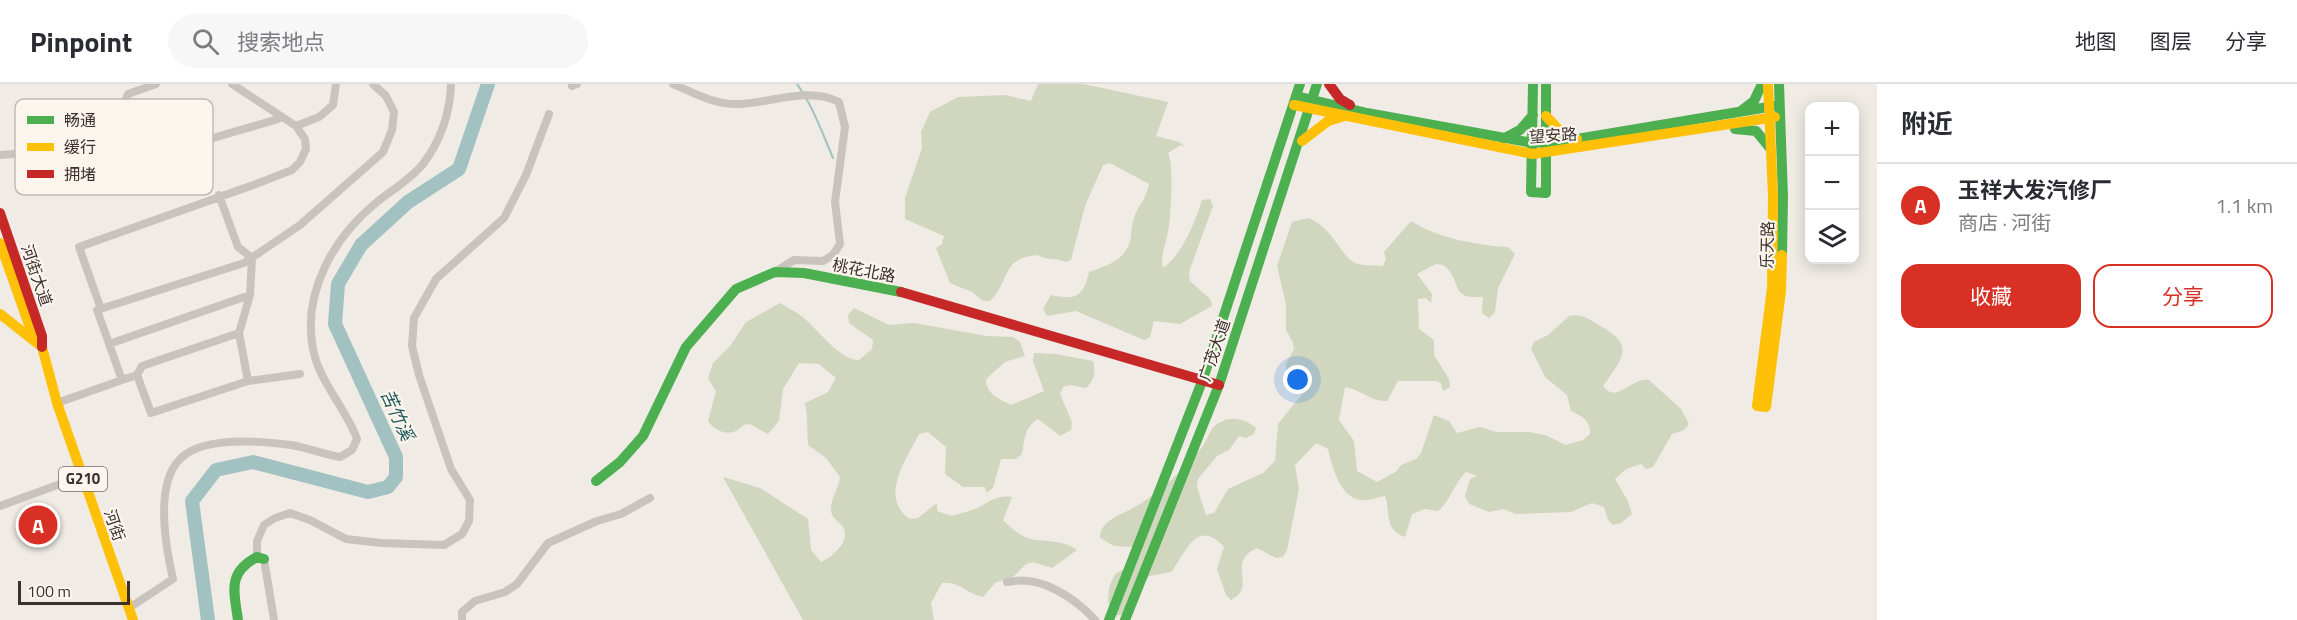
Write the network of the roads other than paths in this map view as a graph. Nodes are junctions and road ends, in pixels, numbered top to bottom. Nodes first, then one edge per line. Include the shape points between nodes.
1 (156, 84) edge
2 (232, 84) edge
3 (336, 84) edge
4 (373, 84) edge
5 (451, 84) edge
6 (673, 84) edge
7 (1299, 84) edge
8 (1317, 84) edge
9 (1329, 84) edge
10 (1533, 84) edge
11 (1546, 84) edge
12 (1762, 84) edge
13 (1768, 84) edge
14 (1779, 84) edge
15 (126, 99) edge
16 (1295, 100) junction
17 (1313, 104) junction
18 (1775, 111) junction
19 (1367, 113) junction
20 (1738, 113) junction
21 (549, 114) dead end
22 (1533, 115) junction
23 (1346, 116) junction
24 (1546, 116) junction
25 (281, 118) junction
26 (296, 126) junction
27 (1699, 129) junction
28 (213, 139) edge
29 (1503, 139) junction
30 (1577, 139) junction
31 (1300, 143) junction
32 (1533, 148) junction
33 (1547, 148) junction
34 (1772, 152) junction
35 (0, 154) edge
36 (15, 154) edge
37 (219, 195) junction
38 (0, 213) edge
39 (0, 243) edge
40 (252, 258) junction
41 (775, 272) junction
42 (250, 295) junction
43 (101, 309) junction
44 (0, 314) edge
45 (239, 333) junction
46 (38, 343) junction
47 (109, 344) junction
48 (300, 374) dead end
49 (137, 375) junction
50 (1203, 379) junction
51 (122, 380) junction
52 (248, 381) junction
53 (1219, 385) junction
54 (57, 403) junction
55 (82, 476) junction
56 (596, 481) dead end
57 (650, 498) dead end
58 (0, 506) edge
59 (260, 558) junction
60 (1007, 582) dead end
61 (129, 608) junction
62 (133, 620) edge
63 (238, 620) edge
64 (274, 620) edge
65 (462, 620) edge
66 (1095, 620) edge
67 (1109, 620) edge
68 (1125, 620) edge

1 - 15 street via 128,94
2 - 25 street
3 - 26 street via 333,105 319,117
4 - 40 street via 386,96 394,112 383,152 300,225
5 - 61 street via 444,127 422,165 344,233 318,282 310,324 313,351 332,395 353,427 357,439 352,450 340,457 292,446 241,441 201,447 180,459 167,484 164,525 173,579
6 - 41 street via 706,99 737,104 789,96 829,97 839,102 845,128 835,202 840,244 823,261 794,260
7 - 16 main road, 广茂大道
8 - 17 main road, 广茂大道
9 - 19 main road via 1340,99
10 - 22 main road
11 - 24 main road
12 - 20 main road via 1754,100
13 - 18 main road, 乐天路
14 - 18 main road, 乐天路
16 - 17 main road, 望安路
16 - 50 main road, 广茂大道
17 - 19 main road, 望安路
17 - 23 main road, 望安路
17 - 31 main road, 广茂大道
18 - 20 main road, 望安路
18 - 27 main road, 望安路
18 - 34 main road, 乐天路
18 - 34 main road, 乐天路 via 1783,207 1781,291 1761,406 1772,288
19 - 29 main road, 望安路
20 - 30 main road, 望安路
21 - 59 street via 526,175 504,218 436,279 414,318 412,346 419,375 451,469 470,500 469,521 462,534 444,544 346,539 290,513 264,525 257,541
22 - 29 main road via 1520,130
22 - 32 main road
23 - 31 main road via 1328,121
23 - 32 main road, 望安路
24 - 30 main road via 1558,129
24 - 33 main road
25 - 26 street
25 - 28 street
26 - 37 street via 305,139 306,149 292,170
27 - 33 main road, 望安路
27 - 34 main road via 1754,130 1766,139
29 - 32 main road, 望安路
30 - 33 main road, 望安路
31 - 53 main road, 广茂大道
32 - 33 main road, 望安路
32 - 33 main road via 1531,192 1546,193
35 - 36 street
37 - 40 street via 237,247
37 - 43 street via 79,247
38 - 46 main road, 河街大道 via 42,336
39 - 46 main road, 河街大道
40 - 42 street
40 - 43 street
41 - 50 main road, 桃花北路 via 804,273 915,295
41 - 56 main road, 桃花北路 via 736,289 717,308 686,347 643,436
42 - 45 street
42 - 47 street
43 - 47 street via 97,310
44 - 46 main road
45 - 49 street via 142,366
45 - 52 street
46 - 54 main road, 河街 / G210
47 - 51 street
48 - 52 street
49 - 51 street
49 - 52 street via 151,413
50 - 53 main road, 桃花北路
50 - 67 main road, 广茂大道
51 - 54 street
53 - 68 main road, 广茂大道
54 - 55 main road, 河街 / G210
55 - 58 street
55 - 61 main road, 河街 / G210
57 - 65 street via 548,543 517,584 475,601 462,612
59 - 63 main road via 244,562 234,579
59 - 64 street
60 - 66 street via 1024,578 1044,584 1085,609
61 - 62 main road, 河街 / G210

